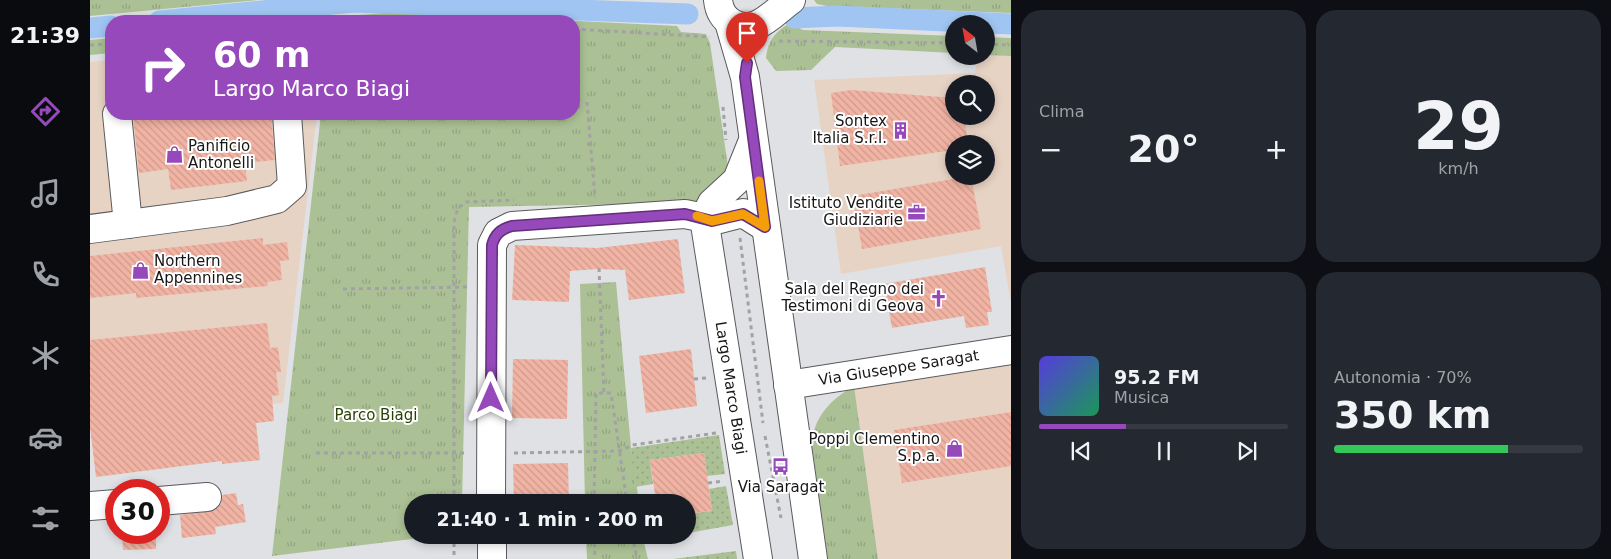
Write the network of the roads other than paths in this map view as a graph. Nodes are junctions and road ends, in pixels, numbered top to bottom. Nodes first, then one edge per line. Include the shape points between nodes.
1 (746, 14) edge
2 (118, 120) edge
3 (287, 120) edge
4 (753, 139) junction
5 (704, 218) junction
6 (128, 224) junction
7 (765, 227) junction
8 (90, 229) edge
9 (1011, 350) edge
10 (788, 385) junction
11 (491, 494) edge
12 (207, 497) dead end
13 (170, 500) edge
14 (105, 505) edge
15 (90, 506) edge
16 (492, 544) edge
17 (492, 559) edge
18 (758, 559) edge
19 (812, 559) edge

1 - 4 street via 745,77
2 - 6 street
3 - 6 street via 292,186 277,199 227,211
4 - 5 street via 737,180 712,203
4 - 7 street
5 - 7 street via 712,221 736,214 748,215
5 - 11 street via 595,202 504,228 493,238 490,286
5 - 18 street, Largo Marco Biagi
6 - 8 street
7 - 10 street
9 - 10 street, Via Giuseppe Saragat
10 - 19 street
12 - 13 street
14 - 15 street
16 - 17 street

